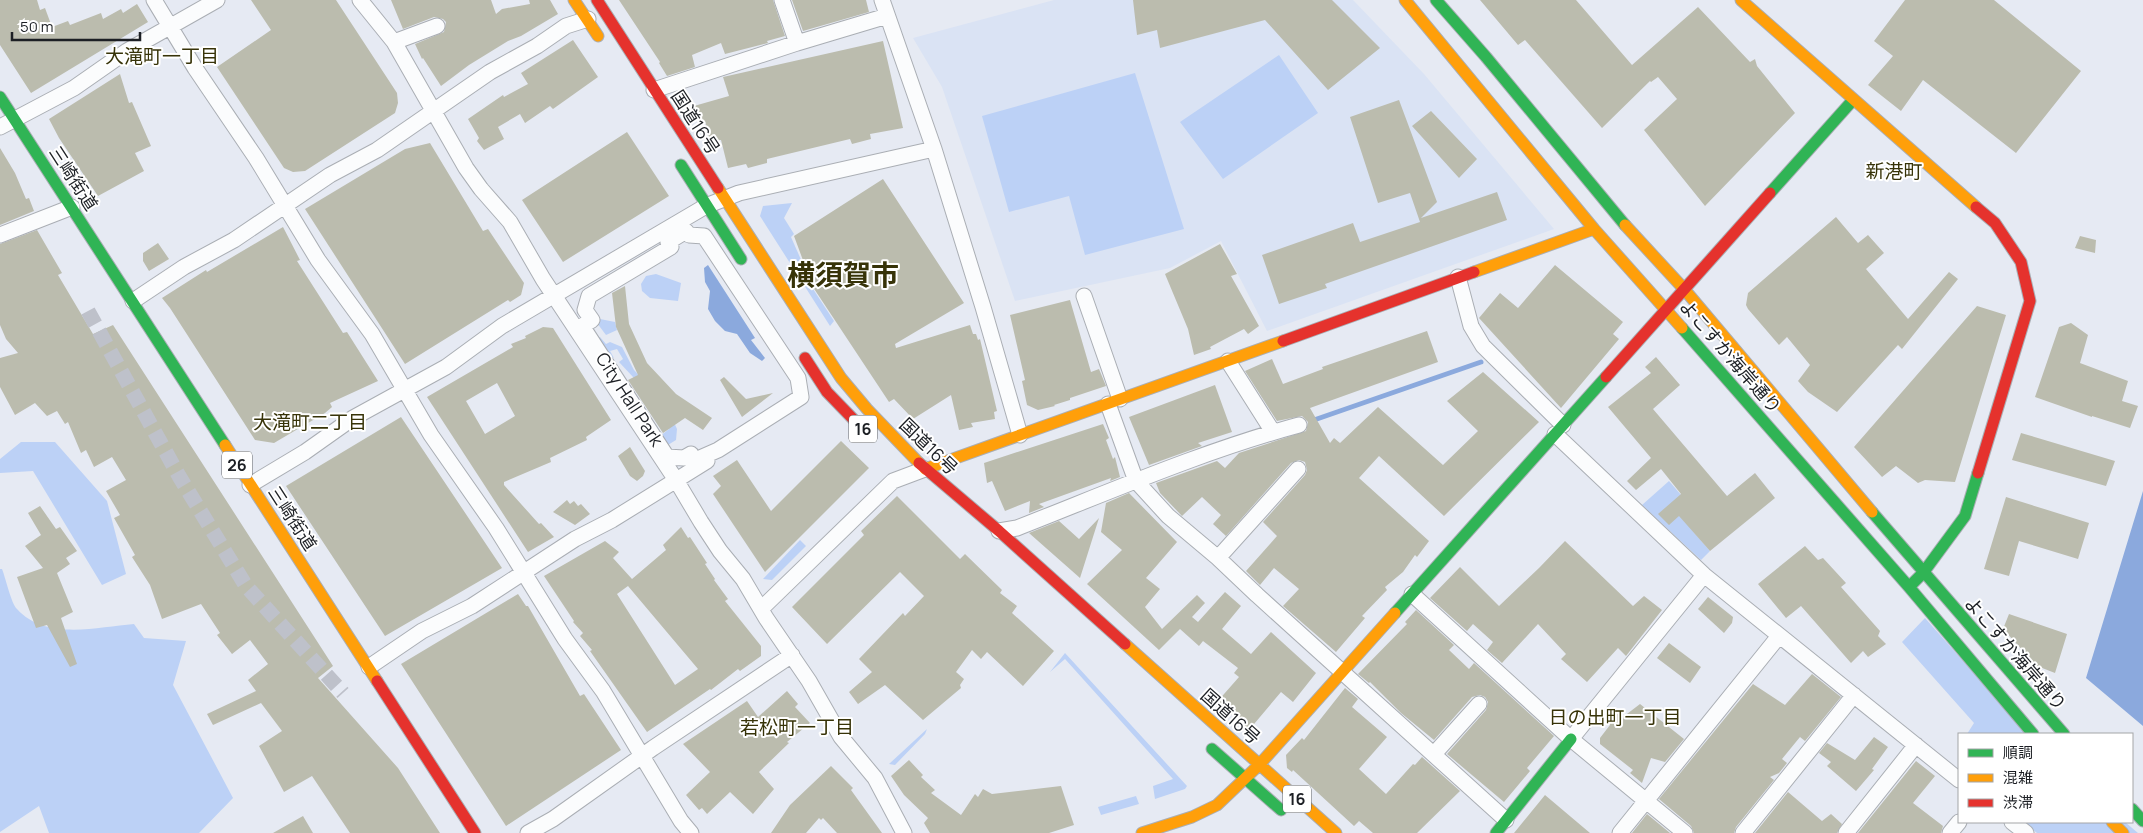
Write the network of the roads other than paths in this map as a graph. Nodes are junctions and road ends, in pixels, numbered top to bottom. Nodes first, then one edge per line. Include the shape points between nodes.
1 (154, 0) edge
2 (217, 0) edge
3 (360, 0) edge
4 (574, 0) edge
5 (597, 0) edge
6 (782, 0) edge
7 (882, 0) edge
8 (1405, 0) edge
9 (1436, 0) edge
10 (1741, 0) edge
11 (887, 16) junction
12 (588, 19) junction
13 (437, 26) dead end
14 (170, 27) junction
15 (394, 42) junction
16 (602, 42) dead end
17 (797, 43) junction
18 (654, 90) junction
19 (0, 97) edge
20 (1853, 100) junction
21 (433, 110) junction
22 (15, 121) junction
23 (0, 127) edge
24 (934, 149) junction
25 (676, 158) dead end
26 (725, 198) junction
27 (286, 206) junction
28 (706, 206) junction
29 (72, 207) junction
30 (1594, 229) junction
31 (0, 235) edge
32 (704, 236) joint
33 (750, 272) dead end
34 (1458, 277) junction
35 (1684, 289) junction
36 (555, 296) junction
37 (1084, 296) dead end
38 (133, 301) junction
39 (1666, 309) junction
40 (796, 344) dead end
41 (1228, 361) junction
42 (404, 390) junction
43 (828, 392) junction
44 (1114, 402) junction
45 (1299, 425) dead end
46 (1559, 429) junction
47 (1273, 432) junction
48 (867, 433) dead end
49 (1020, 435) junction
50 (899, 464) dead end
51 (925, 469) junction
52 (1298, 469) dead end
53 (910, 475) junction
54 (676, 480) junction
55 (1136, 481) junction
56 (250, 485) junction
57 (922, 486) dead end
58 (999, 531) junction
59 (1218, 558) junction
60 (523, 573) junction
61 (1923, 573) junction
62 (1704, 575) junction
63 (1909, 587) junction
64 (1412, 594) junction
65 (762, 608) junction
66 (1779, 636) junction
67 (792, 655) junction
68 (369, 667) junction
69 (1343, 672) junction
70 (1854, 695) junction
71 (1479, 704) dead end
72 (2032, 733) edge
73 (2063, 733) edge
74 (1202, 739) dead end
75 (1571, 739) junction
76 (1916, 745) junction
77 (1434, 754) junction
78 (642, 756) junction
79 (1259, 765) junction
80 (1246, 778) junction
81 (1958, 779) edge
82 (1646, 801) junction
83 (2133, 809) edge
84 (1506, 820) junction
85 (1293, 821) dead end
86 (2143, 821) edge
87 (1958, 823) edge
88 (2013, 823) edge
89 (2113, 823) edge
90 (475, 833) edge
91 (528, 833) edge
92 (690, 833) edge
93 (904, 833) edge
94 (1142, 833) edge
95 (1336, 833) edge
96 (1496, 833) edge
97 (1620, 833) edge
98 (1685, 833) edge
99 (1743, 833) edge
100 (1846, 833) edge
101 (1950, 833) edge
102 (2026, 833) edge
103 (2123, 833) edge

1 - 14 street
2 - 14 street
3 - 15 street
4 - 12 main road
5 - 18 main road, 国道16号 / 16
6 - 17 street
7 - 11 street
8 - 30 main road, よこすか海岸通り
9 - 35 main road, よこすか海岸通り via 1609,207
10 - 20 main road
11 - 17 street
11 - 24 street
12 - 16 main road
12 - 21 street via 566,26
13 - 15 street
14 - 22 street
14 - 27 street
15 - 21 street
17 - 18 street
18 - 26 main road, 国道16号 / 16
19 - 22 main road, 三崎街道 / 26
20 - 35 main road
20 - 61 main road via 1995,223 2021,262 2030,301 1965,516
21 - 27 street via 377,150 330,175
21 - 36 street via 466,168 510,222
22 - 23 street
22 - 29 main road, 三崎街道 / 26
24 - 26 street
24 - 49 street
25 - 28 main road, 国道16号
26 - 28 street
26 - 51 main road, 国道16号 / 16 via 841,378
27 - 38 street
27 - 42 street via 318,260 372,334
28 - 33 main road, 国道16号
28 - 36 street
29 - 31 street
29 - 38 main road, 三崎街道 / 26
30 - 34 main road
30 - 39 main road, よこすか海岸通り
32 - 32 street, City Hall Park via 798,378 801,398 718,450 693,461 691,454 684,458 667,457 582,326 592,320 585,310 589,296 671,247 668,242 686,231
34 - 41 main road
34 - 46 street via 1471,326 1483,346
35 - 39 main road
35 - 61 main road, よこすか海岸通り
36 - 42 street via 502,326 460,358
36 - 54 street
37 - 44 street
38 - 56 main road, 三崎街道 / 26
39 - 46 main road
39 - 63 main road, よこすか海岸通り
40 - 43 main road, 16
41 - 44 main road
41 - 47 street
42 - 56 street via 353,418
42 - 60 street
43 - 48 main road, 16
43 - 54 street
44 - 49 main road
44 - 55 street
45 - 47 street
46 - 62 street
46 - 64 main road
47 - 55 street
49 - 51 main road
50 - 53 main road, 国道16号
51 - 53 street
51 - 58 main road, 国道16号 / 16
52 - 59 street
53 - 57 main road, 国道16号
53 - 65 street via 893,481
54 - 60 street
54 - 65 street via 705,530
55 - 58 street via 1017,528
55 - 59 street via 1168,516
56 - 68 main road, 三崎街道 / 26
58 - 79 main road, 国道16号 / 16
59 - 69 street
60 - 68 street via 472,606 422,631
60 - 78 street via 603,691
61 - 63 main road
61 - 73 main road, よこすか海岸通り
62 - 66 street
62 - 75 street
63 - 72 main road, よこすか海岸通り
64 - 69 main road
64 - 75 street
65 - 67 street
66 - 70 street
66 - 82 street
67 - 78 street
67 - 93 street via 841,737 875,778
68 - 90 main road, 三崎街道 / 26
69 - 77 street
69 - 79 main road
70 - 76 street
70 - 99 street
71 - 77 street
74 - 80 main road, 国道16号 / 16
75 - 82 street
75 - 84 main road
76 - 81 street
76 - 100 street
77 - 84 street
78 - 91 street
78 - 92 street
79 - 80 main road
79 - 95 main road, 国道16号 / 16
80 - 85 main road, 国道16号 / 16
80 - 94 main road via 1217,805 1203,813
82 - 97 street
82 - 98 street
83 - 86 main road
84 - 96 main road
87 - 101 street
88 - 102 street
89 - 103 main road

